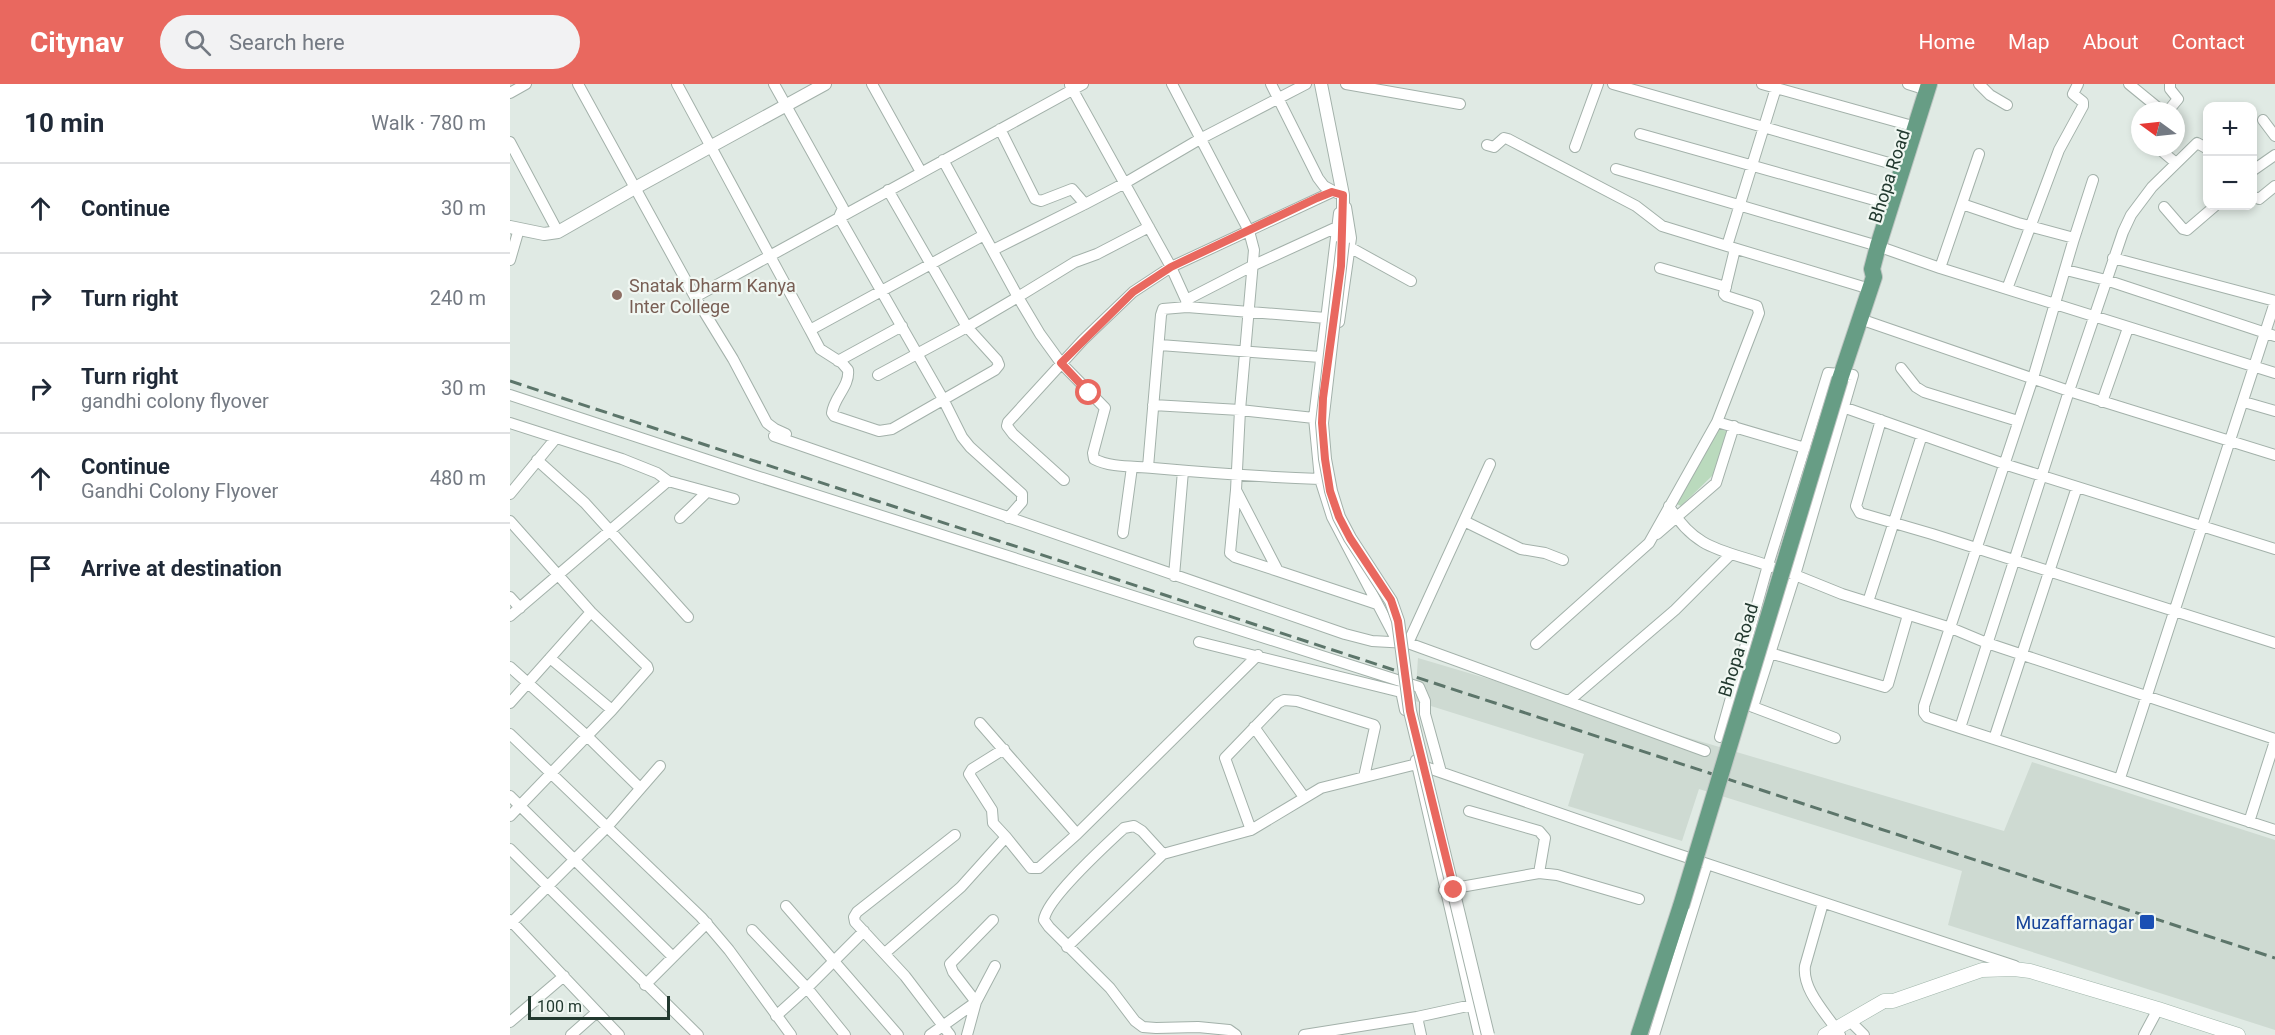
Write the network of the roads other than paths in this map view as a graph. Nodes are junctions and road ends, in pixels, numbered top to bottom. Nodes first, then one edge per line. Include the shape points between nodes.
1 (526, 84) edge
2 (578, 84) edge
3 (677, 84) edge
4 (774, 84) edge
5 (825, 84) edge
6 (872, 84) edge
7 (1172, 84) edge
8 (1271, 84) edge
9 (1306, 84) edge
10 (1321, 84) edge
11 (1346, 84) edge
12 (1598, 84) edge
13 (1613, 84) edge
14 (1762, 84) edge
15 (1908, 84) edge
16 (1979, 84) edge
17 (2078, 84) edge
18 (2129, 84) edge
19 (2170, 84) edge
20 (1075, 86) edge
21 (1931, 86) edge
22 (1776, 88) junction
23 (1792, 88) edge
24 (1648, 89) edge
25 (510, 93) edge
26 (1279, 98) junction
27 (2151, 102) edge
28 (2176, 102) edge
29 (1460, 104) dead end
30 (786, 105) junction
31 (2007, 105) dead end
32 (2263, 120) dead end
33 (1916, 127) junction
34 (1763, 128) junction
35 (1000, 129) junction
36 (1640, 134) dead end
37 (2275, 136) edge
38 (1200, 139) junction
39 (510, 142) edge
40 (1487, 145) dead end
41 (712, 146) junction
42 (2203, 146) edge
43 (1575, 147) dead end
44 (1979, 154) dead end
45 (2275, 155) edge
46 (2168, 156) edge
47 (943, 160) junction
48 (2176, 163) junction
49 (1751, 167) junction
50 (1903, 167) junction
51 (2257, 168) edge
52 (1616, 169) dead end
53 (921, 172) junction
54 (2093, 180) dead end
55 (1125, 183) junction
56 (2275, 186) edge
57 (635, 188) junction
58 (888, 190) junction
59 (1337, 193) junction
60 (2257, 197) edge
61 (1085, 204) junction
62 (1962, 204) junction
63 (1892, 205) junction
64 (1739, 206) junction
65 (2164, 207) dead end
66 (2210, 210) edge
67 (839, 217) junction
68 (2031, 226) junction
69 (1149, 227) junction
70 (1337, 227) junction
71 (515, 228) edge
72 (1249, 231) junction
73 (558, 232) junction
74 (984, 235) junction
75 (2074, 238) junction
76 (1347, 245) junction
77 (1882, 247) junction
78 (1731, 248) junction
79 (993, 250) junction
80 (770, 255) junction
81 (2113, 258) junction
82 (510, 260) edge
83 (931, 263) junction
84 (1254, 265) junction
85 (1171, 267) junction
86 (1660, 268) dead end
87 (1940, 268) junction
88 (2066, 270) junction
89 (2106, 280) junction
90 (1412, 281) dead end
91 (1872, 283) junction
92 (1726, 287) junction
93 (2007, 289) junction
94 (881, 291) junction
95 (695, 297) junction
96 (1018, 297) junction
97 (2275, 302) edge
98 (1187, 304) junction
99 (2056, 305) junction
100 (1248, 311) junction
101 (2094, 317) junction
102 (1326, 318) junction
103 (1860, 319) junction
104 (902, 326) junction
105 (967, 327) junction
106 (2128, 328) junction
107 (810, 330) junction
108 (2270, 334) edge
109 (1160, 345) junction
110 (1246, 352) junction
111 (917, 355) junction
112 (1320, 357) junction
113 (838, 361) junction
114 (1061, 363) junction
115 (2255, 366) junction
116 (1901, 368) dead end
117 (2275, 373) edge
118 (878, 375) dead end
119 (1841, 376) junction
120 (2033, 378) junction
121 (2068, 391) junction
122 (1328, 394) dead end
123 (510, 395) edge
124 (943, 399) junction
125 (2103, 402) junction
126 (2244, 402) junction
127 (1153, 405) junction
128 (1844, 407) junction
129 (1240, 410) junction
130 (2275, 411) edge
131 (1314, 418) junction
132 (1881, 420) junction
133 (2018, 421) junction
134 (1717, 422) junction
135 (510, 424) edge
136 (1734, 426) junction
137 (1922, 435) junction
138 (774, 436) dead end
139 (555, 438) junction
140 (801, 439) dead end
141 (2231, 442) junction
142 (1804, 448) junction
143 (2275, 455) edge
144 (537, 460) junction
145 (1490, 464) dead end
146 (2004, 464) junction
147 (1132, 467) junction
148 (1148, 467) junction
149 (1183, 471) junction
150 (1236, 476) junction
151 (2041, 476) junction
152 (1320, 479) junction
153 (1064, 480) dead end
154 (668, 481) junction
155 (2077, 487) junction
156 (1236, 490) junction
157 (707, 492) junction
158 (510, 494) edge
159 (734, 500) dead end
160 (1669, 506) junction
161 (1676, 517) junction
162 (1008, 518) junction
163 (680, 519) dead end
164 (510, 521) edge
165 (1464, 521) junction
166 (1892, 523) junction
167 (2201, 525) junction
168 (611, 531) junction
169 (1123, 533) dead end
170 (1649, 543) junction
171 (1975, 547) junction
172 (2275, 549) edge
173 (1731, 554) junction
174 (1563, 560) dead end
175 (2015, 561) junction
176 (1768, 565) junction
177 (1278, 571) junction
178 (2048, 571) junction
179 (558, 575) junction
180 (1795, 575) junction
181 (1174, 576) junction
182 (510, 597) edge
183 (1868, 602) junction
184 (1377, 604) junction
185 (520, 608) junction
186 (2175, 610) junction
187 (591, 612) junction
188 (1908, 615) junction
189 (510, 616) edge
190 (688, 617) dead end
191 (1951, 628) junction
192 (1199, 642) dead end
193 (1402, 642) junction
194 (1986, 643) junction
195 (2275, 643) edge
196 (1536, 644) dead end
197 (1770, 653) junction
198 (1258, 655) junction
199 (2023, 655) junction
200 (550, 658) junction
201 (510, 667) edge
202 (528, 684) junction
203 (1401, 691) junction
204 (2146, 697) junction
205 (1731, 698) junction
206 (1566, 700) junction
207 (1425, 702) junction
208 (510, 704) edge
209 (1753, 707) junction
210 (612, 710) junction
211 (980, 723) dead end
212 (1254, 727) junction
213 (1960, 728) junction
214 (510, 734) edge
215 (587, 736) junction
216 (1720, 737) dead end
217 (1835, 738) dead end
218 (1994, 739) junction
219 (2275, 740) edge
220 (1004, 749) junction
221 (1705, 751) dead end
222 (1417, 764) junction
223 (660, 766) dead end
224 (1442, 772) junction
225 (551, 773) junction
226 (1364, 777) junction
227 (2120, 778) junction
228 (640, 789) junction
229 (510, 796) edge
230 (1304, 797) junction
231 (520, 806) junction
232 (1469, 811) dead end
233 (510, 816) edge
234 (2249, 822) junction
235 (607, 827) junction
236 (1251, 830) junction
237 (2275, 830) edge
238 (1077, 834) junction
239 (955, 835) dead end
240 (1005, 837) junction
241 (510, 849) edge
242 (1163, 854) junction
243 (574, 860) junction
244 (1707, 864) junction
245 (1539, 873) junction
246 (547, 886) junction
247 (1444, 890) junction
248 (1639, 899) dead end
249 (1823, 903) junction
250 (786, 906) dead end
251 (993, 920) dead end
252 (511, 922) edge
253 (706, 923) junction
254 (752, 930) dead end
255 (864, 932) junction
256 (1067, 947) junction
257 (885, 952) junction
258 (673, 957) junction
259 (835, 961) junction
260 (995, 966) dead end
261 (2030, 971) junction
262 (564, 976) junction
263 (645, 984) junction
264 (807, 988) junction
265 (976, 1002) junction
266 (1472, 1005) junction
267 (2158, 1009) junction
268 (597, 1012) junction
269 (776, 1016) junction
270 (1417, 1017) junction
271 (510, 1022) edge
272 (942, 1025) junction
273 (1856, 1027) edge
274 (1835, 1033) edge
275 (571, 1035) edge
276 (619, 1035) edge
277 (698, 1035) edge
278 (790, 1035) edge
279 (845, 1035) edge
280 (898, 1035) edge
281 (930, 1035) edge
282 (950, 1035) edge
283 (967, 1035) edge
284 (1236, 1035) edge
285 (1304, 1035) edge
286 (1421, 1035) edge
287 (1479, 1035) edge
288 (1488, 1035) edge
289 (1639, 1035) edge
290 (1654, 1035) edge
291 (2145, 1035) edge
292 (2238, 1035) edge

1 - 25 street
2 - 57 street
3 - 41 street
4 - 30 street
5 - 30 street
6 - 53 street
7 - 38 street
8 - 26 street
9 - 26 street
10 - 59 street
11 - 29 street
12 - 43 street
13 - 24 street
14 - 22 street
15 - 21 street
16 - 31 street
17 - 68 street via 2073,94 2084,102 2083,106 2059,150
18 - 27 street
19 - 28 street via 2178,99
20 - 35 street
20 - 55 street
21 - 33 main road, Bhopa Road
21 - 77 main road, Bhopa Road
22 - 23 street
22 - 34 street
23 - 33 street
24 - 34 street
26 - 38 street
26 - 59 street via 1318,178
30 - 41 street
30 - 67 street via 843,208
32 - 37 street
33 - 50 main road, Bhopa Road
34 - 49 street
34 - 50 street
35 - 47 street
35 - 61 street via 1035,199 1041,201 1072,189
36 - 49 street
38 - 55 street
38 - 72 street
39 - 73 street
40 - 78 street via 1494,147 1508,139 1636,207 1667,228
41 - 57 street
41 - 80 street
42 - 48 street via 2197,143
44 - 62 street
45 - 51 street
46 - 48 street
47 - 53 street
47 - 74 street
48 - 81 street via 2140,201
49 - 63 street
49 - 64 street
50 - 63 main road, Bhopa Road
52 - 64 street
53 - 58 street
54 - 75 street
55 - 61 street
55 - 69 street
56 - 60 street
57 - 73 street
57 - 95 street
58 - 67 street
58 - 83 street
59 - 70 street
59 - 72 street
59 - 76 street
61 - 79 street
62 - 68 street
62 - 87 street
63 - 77 main road, Bhopa Road
64 - 77 street
64 - 78 street
65 - 66 street via 2187,230
67 - 80 street
67 - 94 street
68 - 75 street
68 - 93 street
69 - 85 street
69 - 96 street via 1076,262
70 - 84 street
70 - 102 street
71 - 73 street via 544,234
71 - 82 street
72 - 84 street
72 - 85 street
74 - 79 street
74 - 83 street
75 - 88 street
76 - 90 street
76 - 122 street
76 - 288 street, bridge via 1322,423 1330,491 1339,517 1391,600 1398,621 1410,711
77 - 87 street
77 - 91 main road, Bhopa Road via 1872,269
78 - 91 street
78 - 92 street
79 - 96 street
80 - 95 street
80 - 107 street
81 - 89 street
81 - 97 street
83 - 94 street
83 - 105 street
84 - 98 street
84 - 100 street
85 - 98 street
85 - 114 street via 1133,292
86 - 92 street
87 - 93 street
88 - 89 street
88 - 99 street
89 - 101 street
89 - 108 street
91 - 103 main road, Bhopa Road
92 - 134 street via 1726,296 1754,304 1760,310
93 - 99 street
94 - 104 street
94 - 107 street
95 - 140 street via 767,423
96 - 105 street
96 - 114 street
97 - 108 street
98 - 100 street
98 - 109 street via 1163,309
99 - 101 street
99 - 120 street
100 - 102 street
100 - 110 street
101 - 106 street
101 - 121 street
102 - 112 street
103 - 119 main road, Bhopa Road
103 - 120 street
104 - 111 street
104 - 113 street
105 - 111 street
105 - 124 street via 997,360 998,367
106 - 115 street
106 - 125 street
107 - 113 street via 820,349
108 - 115 street
109 - 110 street
109 - 127 street
110 - 112 street
110 - 129 street
111 - 118 street
111 - 124 street
112 - 131 street
113 - 124 street via 849,375 832,410 839,419 888,431
114 - 147 street via 1105,408 1094,459
114 - 153 street via 1007,425
115 - 117 street
115 - 126 street
116 - 133 street via 1924,392
119 - 128 street via 1853,375
119 - 142 street via 1828,373
119 - 289 main road, Bhopa Road, bridge
120 - 121 street
120 - 133 street
121 - 125 street
121 - 151 street
123 - 207 street via 1419,687
124 - 162 street via 965,442 1024,497
125 - 141 street
126 - 130 street
126 - 141 street
127 - 129 street
127 - 148 street
128 - 132 street
128 - 180 street
129 - 131 street
129 - 150 street
131 - 152 street
132 - 137 street
132 - 166 street via 1856,508 1860,513
133 - 146 street
134 - 136 street
134 - 160 street
135 - 139 street
136 - 142 street
136 - 161 street via 1716,483
137 - 146 street
137 - 166 street
138 - 162 street
139 - 144 street
139 - 154 street via 622,459
141 - 143 street
141 - 167 street
142 - 176 street
144 - 158 street
144 - 168 street
145 - 165 street
146 - 151 street
146 - 171 street
147 - 148 street
147 - 169 street
148 - 149 street
149 - 150 street
149 - 181 street
150 - 152 street
150 - 156 street
151 - 155 street
151 - 175 street
152 - 184 street via 1332,517
154 - 157 street
154 - 168 street
155 - 167 street
155 - 178 street
156 - 177 street
156 - 177 street via 1230,553
157 - 159 street
157 - 163 street
160 - 161 street
160 - 170 street
161 - 170 street
161 - 173 street via 1694,537
162 - 181 street
164 - 179 street
165 - 174 street via 1521,549
165 - 193 street
166 - 171 street
166 - 183 street
167 - 172 street
167 - 186 street
168 - 179 street
168 - 190 street
170 - 196 street
171 - 175 street
171 - 191 street
173 - 176 street
173 - 206 street via 1675,610
175 - 178 street
175 - 194 street
176 - 180 street
176 - 205 street
177 - 184 street
178 - 186 street
178 - 199 street
179 - 185 street
179 - 187 street
180 - 183 street
180 - 197 street
181 - 193 street via 1345,634 1372,641
182 - 185 street
183 - 188 street
184 - 193 street
185 - 189 street
186 - 195 street
186 - 204 street
187 - 200 street
187 - 210 street via 648,668
188 - 191 street
188 - 197 street via 1885,687
191 - 194 street
191 - 213 street via 1923,710 1928,717
192 - 198 street
193 - 206 street
194 - 199 street
194 - 213 street
197 - 209 street
198 - 203 street
198 - 238 street
199 - 204 street
199 - 218 street
200 - 202 street
200 - 210 street
201 - 202 street
202 - 208 street
202 - 215 street
203 - 207 street
203 - 222 street
204 - 219 street
204 - 227 street
205 - 209 street
205 - 216 street
206 - 221 street
207 - 224 street
209 - 217 street
210 - 215 street
211 - 220 street
212 - 226 street via 1278,703 1291,699 1370,723 1375,727
212 - 230 street
212 - 236 street via 1225,758
213 - 218 street
214 - 225 street
215 - 225 street
215 - 228 street
218 - 227 street
219 - 234 street
220 - 238 street
220 - 240 street via 969,774 992,810 993,823
222 - 224 street
222 - 226 street
222 - 247 street
223 - 228 street
224 - 244 street
225 - 231 street
225 - 235 street
226 - 230 street via 1321,788
227 - 234 street
228 - 235 street
229 - 231 street
230 - 236 street
231 - 233 street
231 - 243 street
232 - 245 street via 1543,834
234 - 237 street
235 - 243 street
235 - 253 street
236 - 242 street
238 - 240 street via 1035,870
239 - 255 street via 857,912 854,920
240 - 257 street via 961,887
241 - 246 street
242 - 256 street
242 - 256 street via 1142,831 1134,826 1124,828 1073,879 1045,915 1044,920
243 - 246 street
243 - 258 street
244 - 249 street
244 - 290 street
245 - 247 street
245 - 248 street
246 - 252 street
246 - 263 street
247 - 266 street
249 - 261 street
249 - 274 street via 1804,976
250 - 259 street
251 - 265 street via 950,964
252 - 262 street
253 - 258 street
253 - 269 street
254 - 264 street
255 - 257 street
255 - 259 street
256 - 284 street via 1143,1027 1198,1027 1229,1030
257 - 272 street
258 - 263 street
259 - 264 street
259 - 280 street
260 - 265 street
261 - 267 main road
261 - 273 main road via 1982,970 1893,1001 1888,1009
262 - 268 street
262 - 271 street
263 - 277 street
264 - 269 street
264 - 279 street
265 - 272 street
265 - 283 street
266 - 270 street
266 - 287 street
267 - 291 street
267 - 292 main road
268 - 275 street
268 - 276 street
269 - 278 street
270 - 285 street
270 - 286 street
272 - 281 street
272 - 282 street
273 - 274 main road

